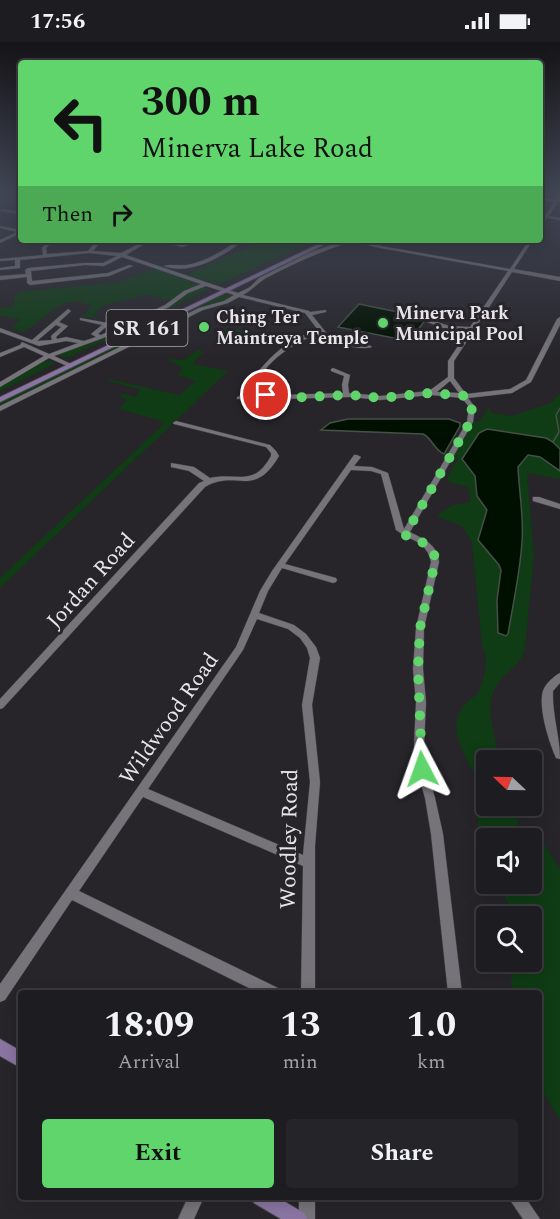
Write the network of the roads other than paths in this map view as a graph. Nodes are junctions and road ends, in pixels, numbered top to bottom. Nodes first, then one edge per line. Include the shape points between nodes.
1 (44, 248) edge
2 (93, 248) edge
3 (135, 248) edge
4 (228, 248) edge
5 (304, 248) edge
6 (312, 248) edge
7 (329, 248) edge
8 (384, 248) edge
9 (525, 248) edge
10 (89, 252) junction
11 (45, 255) junction
12 (122, 255) junction
13 (17, 258) junction
14 (0, 260) edge
15 (138, 260) junction
16 (104, 266) junction
17 (131, 266) dead end
18 (0, 269) edge
19 (510, 270) junction
20 (109, 274) junction
21 (29, 275) junction
22 (0, 278) edge
23 (560, 279) edge
24 (205, 284) junction
25 (222, 290) junction
26 (238, 295) junction
27 (324, 310) dead end
28 (68, 311) dead end
29 (310, 314) junction
30 (560, 319) edge
31 (82, 320) dead end
32 (424, 320) dead end
33 (56, 323) junction
34 (471, 330) junction
35 (321, 331) junction
36 (2, 333) edge
37 (101, 337) junction
38 (551, 338) junction
39 (560, 340) edge
40 (55, 341) junction
41 (33, 342) junction
42 (84, 343) junction
43 (24, 345) junction
44 (369, 347) dead end
45 (0, 356) edge
46 (49, 356) junction
47 (66, 364) junction
48 (333, 370) dead end
49 (451, 378) junction
50 (0, 385) edge
51 (258, 391) junction
52 (0, 393) edge
53 (431, 393) junction
54 (346, 395) junction
55 (466, 396) junction
56 (301, 397) junction
57 (239, 398) dead end
58 (0, 400) edge
59 (0, 409) edge
60 (303, 409) dead end
61 (176, 423) dead end
62 (357, 457) dead end
63 (174, 465) dead end
64 (349, 468) junction
65 (208, 480) junction
66 (536, 499) dead end
67 (560, 507) edge
68 (405, 535) junction
69 (280, 565) junction
70 (333, 580) dead end
71 (255, 615) junction
72 (560, 677) edge
73 (0, 705) edge
74 (560, 755) edge
75 (141, 791) junction
76 (309, 863) junction
77 (70, 893) junction
78 (267, 990) edge
79 (308, 990) edge
80 (455, 990) edge
81 (0, 995) edge
82 (0, 1047) edge
83 (18, 1058) edge
84 (195, 1200) edge
85 (265, 1200) edge
86 (307, 1200) edge
87 (518, 1200) edge
88 (186, 1219) edge
89 (298, 1219) edge
90 (307, 1219) edge
91 (532, 1219) edge

1 - 11 street
2 - 10 street
3 - 12 street
4 - 15 street via 202,263 184,267
5 - 25 main road
6 - 25 main road, SR 161
7 - 26 street via 261,279
8 - 19 street
9 - 19 street
10 - 11 street
10 - 12 street
11 - 13 street
12 - 15 street
12 - 16 street
13 - 14 street
13 - 18 street via 18,267
15 - 24 street
16 - 20 street
16 - 21 street via 28,270
17 - 20 street
19 - 23 street
19 - 34 street
20 - 21 street via 30,283
21 - 22 street
24 - 25 street
24 - 37 street
25 - 26 street
25 - 47 main road, SR 161
25 - 47 main road, SR 161
26 - 29 street
26 - 59 street via 201,309
27 - 29 street
28 - 33 street
29 - 35 street
30 - 38 street
31 - 37 street via 106,324 94,334
32 - 34 street
33 - 40 street via 65,326 53,337
33 - 41 street
34 - 49 street via 451,361
35 - 44 street via 336,341
35 - 51 street via 290,343 255,380
36 - 41 street
36 - 43 street
37 - 42 street
38 - 39 street
38 - 55 street via 523,387
40 - 41 street
40 - 42 street via 73,339
42 - 46 street
43 - 45 street
43 - 46 street
46 - 47 street
46 - 50 street
47 - 52 main road, SR 161
47 - 58 main road, SR 161
48 - 54 street via 347,375
49 - 53 street
49 - 55 street
51 - 56 street via 274,397
51 - 57 street
53 - 54 street via 403,397
53 - 55 street
54 - 56 street
55 - 68 street via 472,407 470,422
56 - 60 street
61 - 65 street via 260,444 274,452 273,461 255,479
62 - 64 street, Wildwood Road
63 - 65 street via 191,469
64 - 68 street via 384,473 397,524
64 - 69 street, Wildwood Road
65 - 73 street, Jordan Road
66 - 67 street
68 - 80 street via 426,544 434,553 435,562 420,628 419,746 437,834
69 - 70 street
69 - 71 street, Wildwood Road
71 - 75 street, Wildwood Road via 240,648
71 - 76 street, Woodley Road via 291,627 303,636 315,658 307,705 315,782
72 - 74 street via 548,690 547,713
75 - 76 street
75 - 77 street, Wildwood Road
76 - 79 street, Woodley Road
77 - 78 street
77 - 81 street, Wildwood Road
82 - 83 main road
84 - 88 street
85 - 89 main road
86 - 90 street
87 - 91 street

